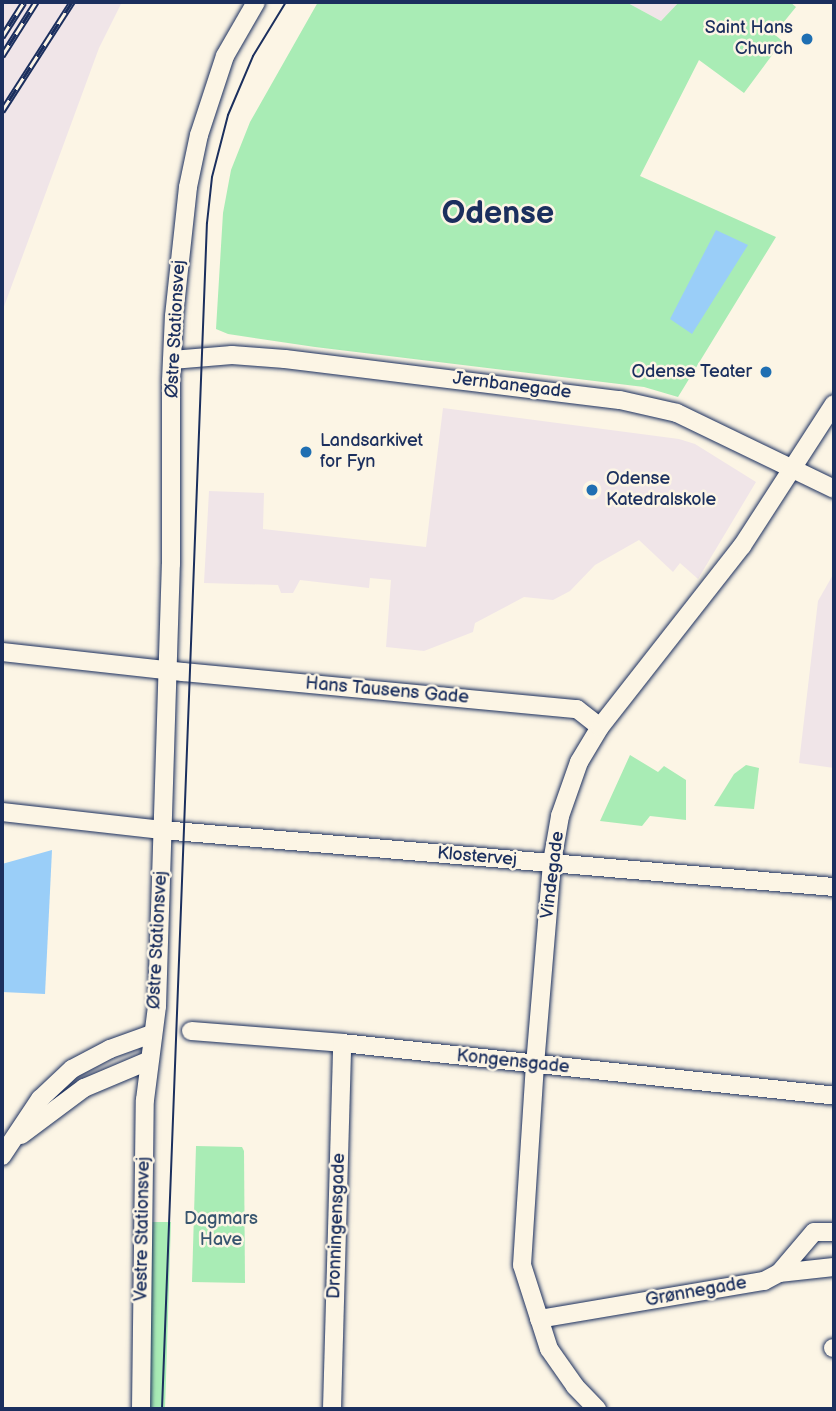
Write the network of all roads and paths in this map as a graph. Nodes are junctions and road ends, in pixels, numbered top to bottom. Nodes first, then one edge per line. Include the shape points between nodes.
1 (256, 2) edge
2 (172, 360) junction
3 (834, 404) edge
4 (794, 468) junction
5 (834, 488) edge
6 (2, 652) edge
7 (167, 671) junction
8 (600, 727) junction
9 (2, 812) edge
10 (163, 830) junction
11 (552, 862) junction
12 (834, 887) edge
13 (191, 1031) dead end
14 (341, 1043) junction
15 (150, 1048) junction
16 (535, 1065) junction
17 (834, 1096) edge
18 (13, 1141) junction
19 (2, 1156) edge
20 (834, 1232) edge
21 (834, 1267) edge
22 (779, 1273) junction
23 (538, 1320) junction
24 (142, 1409) edge
25 (332, 1409) edge
26 (597, 1409) edge

1 - 2 street, Østre Stationsvej via 225,56 199,135 181,244
2 - 4 street, Jernbanegade via 232,355 285,359 620,400 677,413
2 - 7 street, Østre Stationsvej
3 - 4 street, Vindegade
4 - 5 street, Jernbanegade
4 - 8 street, Vindegade via 742,546
6 - 7 street
7 - 8 street, Hans Tausens Gade via 577,709
7 - 10 street, Østre Stationsvej
8 - 11 street, Vindegade via 568,789
9 - 10 street
10 - 11 street, Klostervej
10 - 15 street, Østre Stationsvej via 157,1006
11 - 12 street, Klostervej
11 - 16 street, Vindegade
13 - 14 street, Kongensgade
14 - 16 street, Kongensgade
14 - 25 street, Dronningensgade
15 - 18 street via 84,1088
15 - 18 street via 110,1049 72,1069 40,1099
15 - 24 street, Vestre Stationsvej via 141,1289
16 - 17 street, Kongensgade
16 - 23 street, Vindegade via 522,1265
18 - 19 street
20 - 22 street via 814,1232
21 - 22 street, Grønnegade
22 - 23 street, Grønnegade via 764,1281
23 - 26 street, Vindegade via 552,1355

